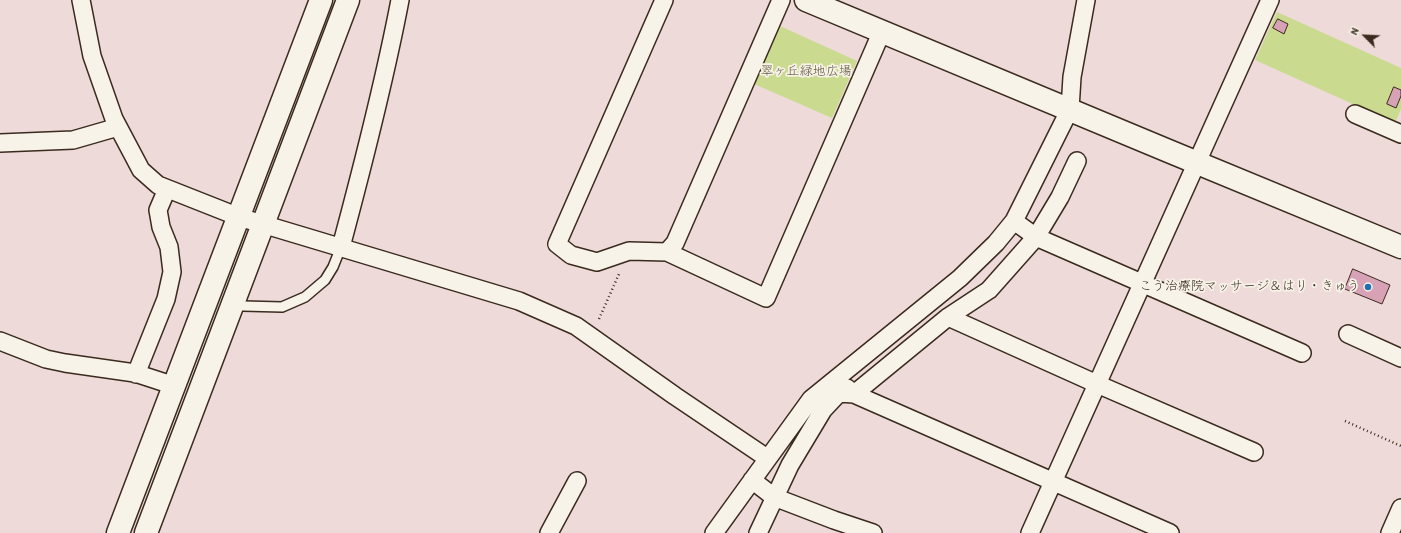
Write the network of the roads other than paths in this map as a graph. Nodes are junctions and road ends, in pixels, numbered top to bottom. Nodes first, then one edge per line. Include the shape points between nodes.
1 (82, 0) edge
2 (321, 0) edge
3 (348, 0) edge
4 (400, 0) edge
5 (664, 0) edge
6 (781, 0) edge
7 (806, 0) edge
8 (1086, 0) edge
9 (1270, 0) edge
10 (882, 31) junction
11 (1070, 109) junction
12 (1355, 114) dead end
13 (118, 127) junction
14 (1401, 134) edge
15 (0, 143) edge
16 (1078, 161) dead end
17 (1196, 164) junction
18 (167, 189) junction
19 (239, 217) junction
20 (1014, 221) junction
21 (264, 224) junction
22 (1036, 237) junction
23 (1401, 247) edge
24 (341, 248) junction
25 (667, 252) junction
26 (1143, 282) junction
27 (243, 306) dead end
28 (948, 317) junction
29 (1348, 334) dead end
30 (0, 341) edge
31 (1302, 353) dead end
32 (1401, 358) edge
33 (136, 374) junction
34 (836, 379) junction
35 (1097, 384) junction
36 (175, 386) junction
37 (854, 394) junction
38 (1254, 452) dead end
39 (767, 458) junction
40 (752, 480) junction
41 (577, 482) dead end
42 (1053, 482) junction
43 (774, 496) junction
44 (1401, 508) edge
45 (118, 533) edge
46 (146, 533) edge
47 (549, 533) edge
48 (714, 533) edge
49 (758, 533) edge
50 (873, 533) edge
51 (1030, 533) edge
52 (1170, 533) edge
53 (1390, 533) edge

1 - 13 street via 92,56
2 - 19 street
3 - 21 street
4 - 24 street via 370,137
5 - 25 street via 557,244 571,255 597,262 629,251
6 - 25 street via 676,243
7 - 10 street
8 - 11 street via 1072,77
9 - 17 street
10 - 11 street
10 - 25 street via 766,298
11 - 17 street
11 - 20 street
12 - 14 street
13 - 15 street via 73,140
13 - 18 street via 142,170 158,185
16 - 22 street
17 - 23 street
17 - 26 street
18 - 19 street
18 - 33 street via 158,210 169,247 172,272 166,299
19 - 21 street
19 - 36 street
20 - 22 street
20 - 34 street via 996,243 960,278
21 - 24 street
21 - 46 street
22 - 26 street
22 - 28 street via 988,290
24 - 27 lane via 325,280 305,297 282,307
24 - 39 street via 519,301 576,326
26 - 31 street
26 - 35 street
28 - 35 street
28 - 37 street
29 - 32 street
30 - 33 street via 46,358
33 - 36 street
34 - 37 street
34 - 39 street via 810,399
35 - 38 street
35 - 42 street
36 - 45 street
37 - 42 street
37 - 43 street via 839,393 823,410
39 - 40 street
40 - 43 street
40 - 48 street
41 - 47 street
42 - 51 street
42 - 52 street
43 - 49 street
43 - 50 street
44 - 53 street

